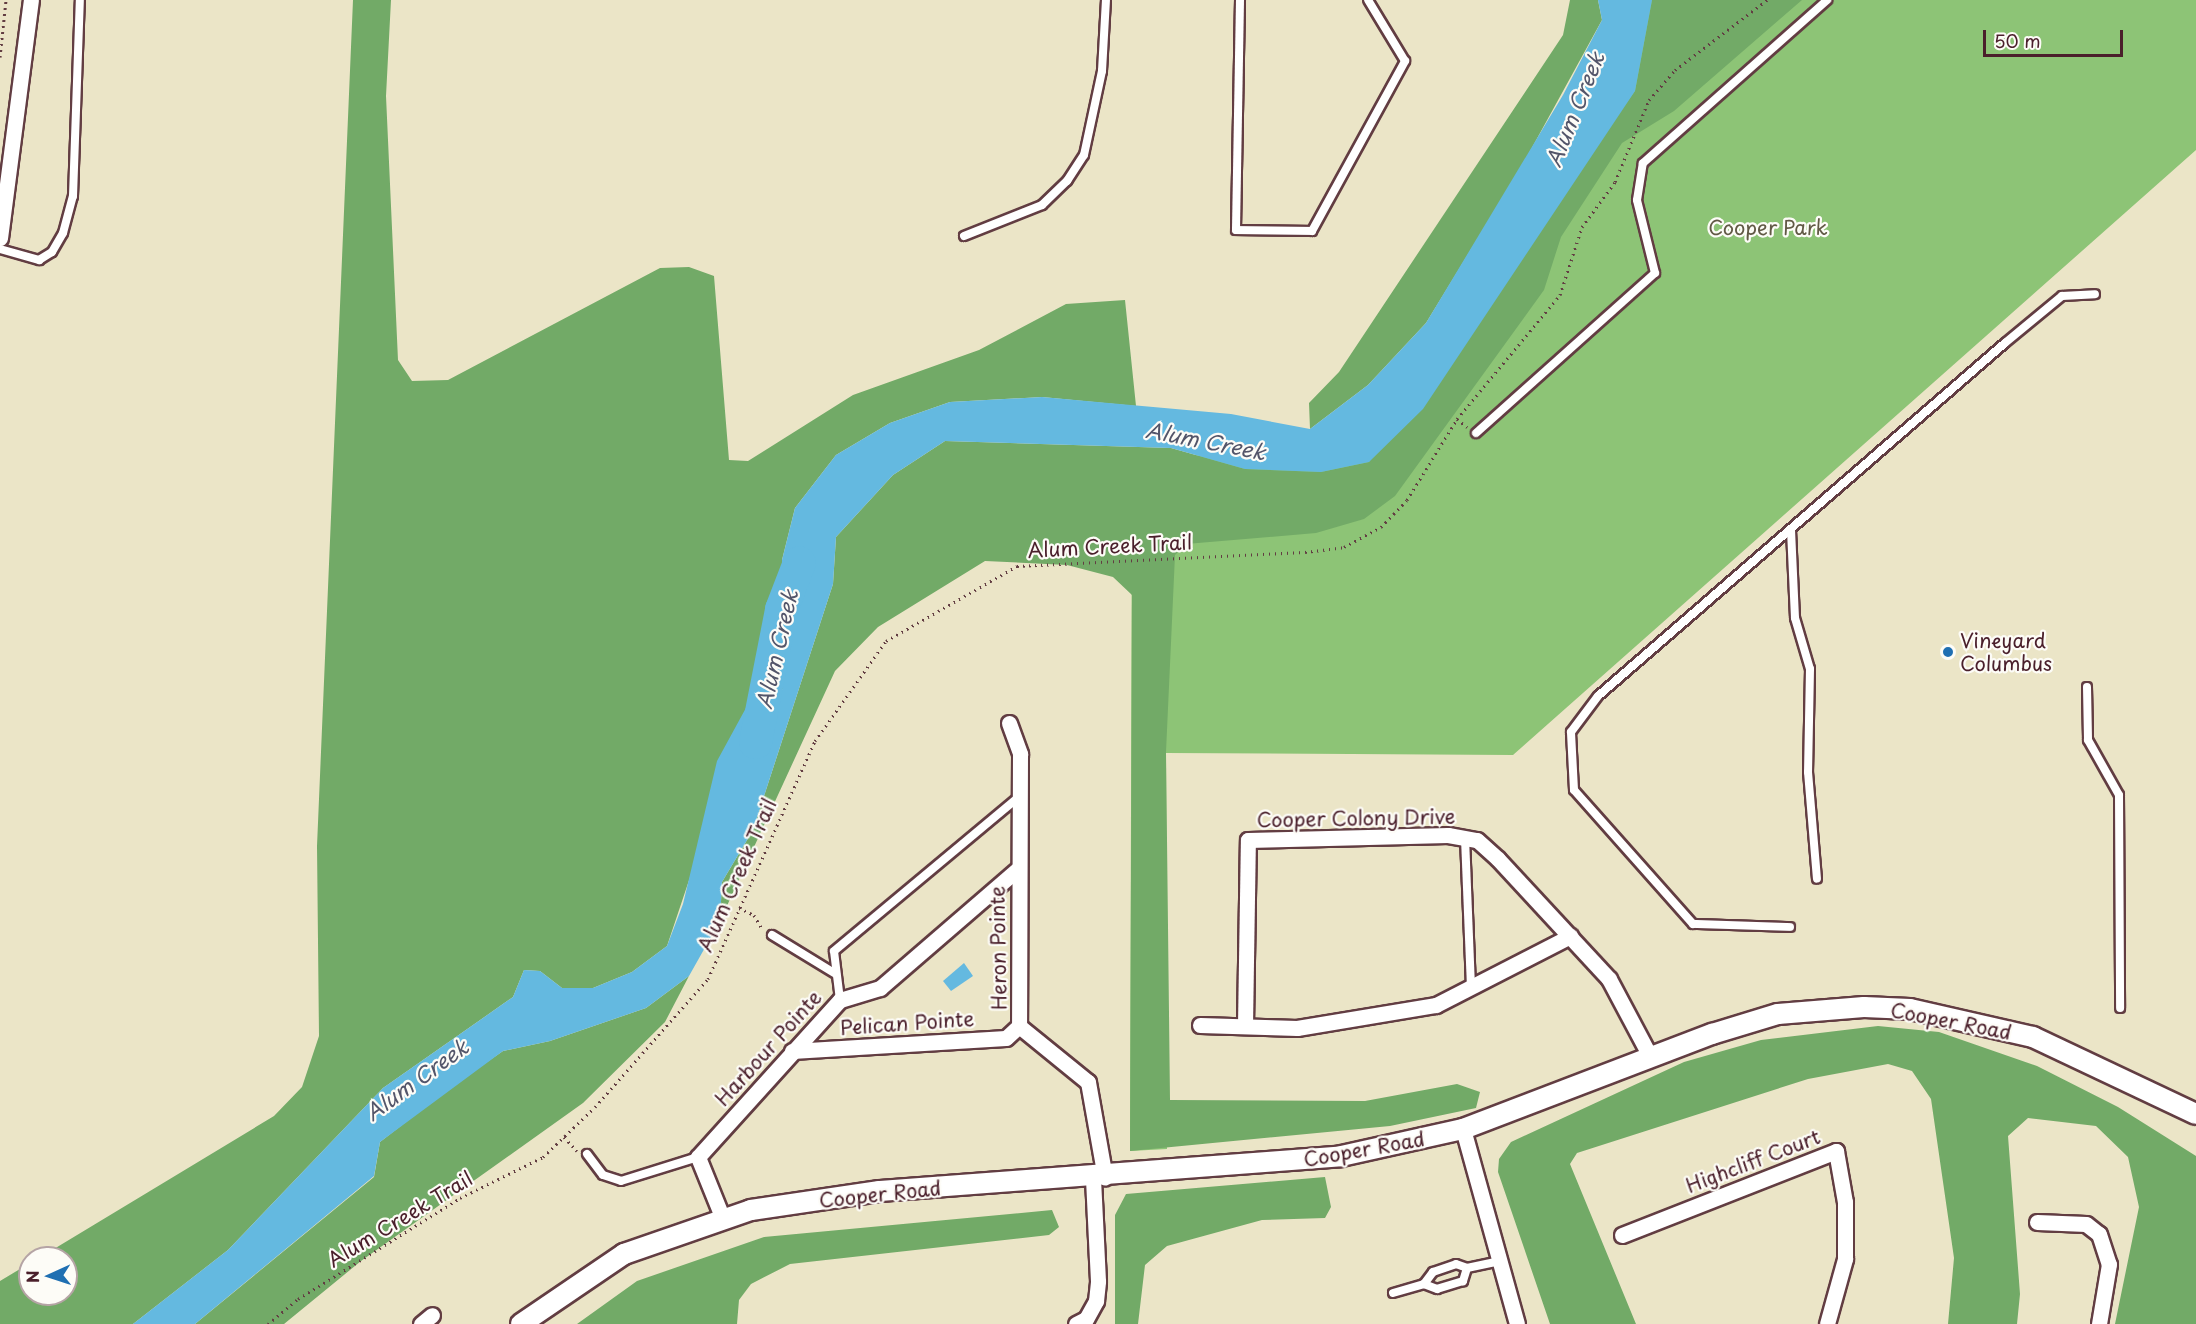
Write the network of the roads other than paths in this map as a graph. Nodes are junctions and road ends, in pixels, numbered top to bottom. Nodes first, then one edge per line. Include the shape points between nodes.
1 (31, 0) edge
2 (80, 0) edge
3 (1106, 0) edge
4 (1240, 0) edge
5 (1368, 0) edge
6 (1827, 0) edge
7 (964, 236) dead end
8 (0, 238) edge
9 (0, 249) edge
10 (2095, 294) dead end
11 (1476, 433) dead end
12 (1791, 530) junction
13 (2087, 687) dead end
14 (1009, 723) dead end
15 (1019, 797) junction
16 (1465, 838) junction
17 (1018, 869) junction
18 (1817, 879) dead end
19 (1790, 927) dead end
20 (772, 935) road end
21 (1570, 936) junction
22 (836, 974) junction
23 (1471, 987) junction
24 (840, 1000) junction
25 (2120, 1008) dead end
26 (1200, 1025) dead end
27 (1245, 1025) junction
28 (1019, 1026) junction
29 (792, 1051) junction
30 (1651, 1058) junction
31 (2196, 1114) edge
32 (1463, 1129) junction
33 (587, 1154) dead end
34 (698, 1157) junction
35 (1099, 1177) junction
36 (723, 1219) junction
37 (2037, 1222) dead end
38 (1622, 1235) dead end
39 (1501, 1261) junction
40 (1467, 1268) junction
41 (1424, 1284) junction
42 (1393, 1293) dead end
43 (521, 1324) edge
44 (1076, 1324) edge
45 (1517, 1324) edge
46 (1827, 1324) edge
47 (2098, 1324) edge

1 - 8 street
2 - 9 lane via 73,196 63,233 52,252 39,260
3 - 7 lane via 1102,71 1084,155 1067,182 1042,205
4 - 5 lane via 1236,230 1312,231 1405,61
6 - 11 lane via 1643,163 1637,200 1655,273
10 - 12 lane via 2062,296
12 - 18 lane via 1795,618 1810,669 1808,772
12 - 19 lane via 1598,696 1571,732 1569,767 1574,790 1694,924
13 - 25 lane via 2088,740 2119,795
14 - 15 street, Heron Pointe via 1020,754
15 - 17 street, Heron Pointe
15 - 22 lane via 834,951
16 - 21 street, Cooper Colony Drive via 1477,840 1498,859
16 - 23 lane
16 - 27 street, Cooper Colony Drive via 1248,840
17 - 24 street, Harbour Pointe via 880,988
17 - 28 street, Heron Pointe
20 - 22 lane
21 - 23 street
21 - 30 street, Cooper Colony Drive via 1609,979
22 - 24 lane
23 - 27 street via 1436,1005 1355,1022 1297,1028
24 - 29 street, Harbour Pointe
26 - 27 street
28 - 29 street, Pelican Pointe via 1006,1038
28 - 35 street, Heron Pointe via 1088,1082
29 - 34 street, Harbour Pointe
30 - 31 street, Cooper Road via 1778,1014 1864,1007 1910,1009 2033,1037
30 - 32 street, Cooper Road
32 - 35 street, Cooper Road via 1341,1156
32 - 39 street
33 - 34 lane via 603,1175 621,1181
34 - 36 street
35 - 36 street, Cooper Road via 880,1191 752,1210
35 - 44 street, Heron Pointe via 1096,1301 1086,1319
36 - 43 street, Cooper Road via 624,1254
37 - 47 street via 2086,1224 2099,1234 2109,1264
38 - 46 street, Highcliff Court via 1836,1151 1845,1202 1845,1260
39 - 40 lane
39 - 45 street
40 - 41 lane via 1456,1264 1433,1272
40 - 41 lane via 1463,1281 1437,1289
41 - 42 lane

